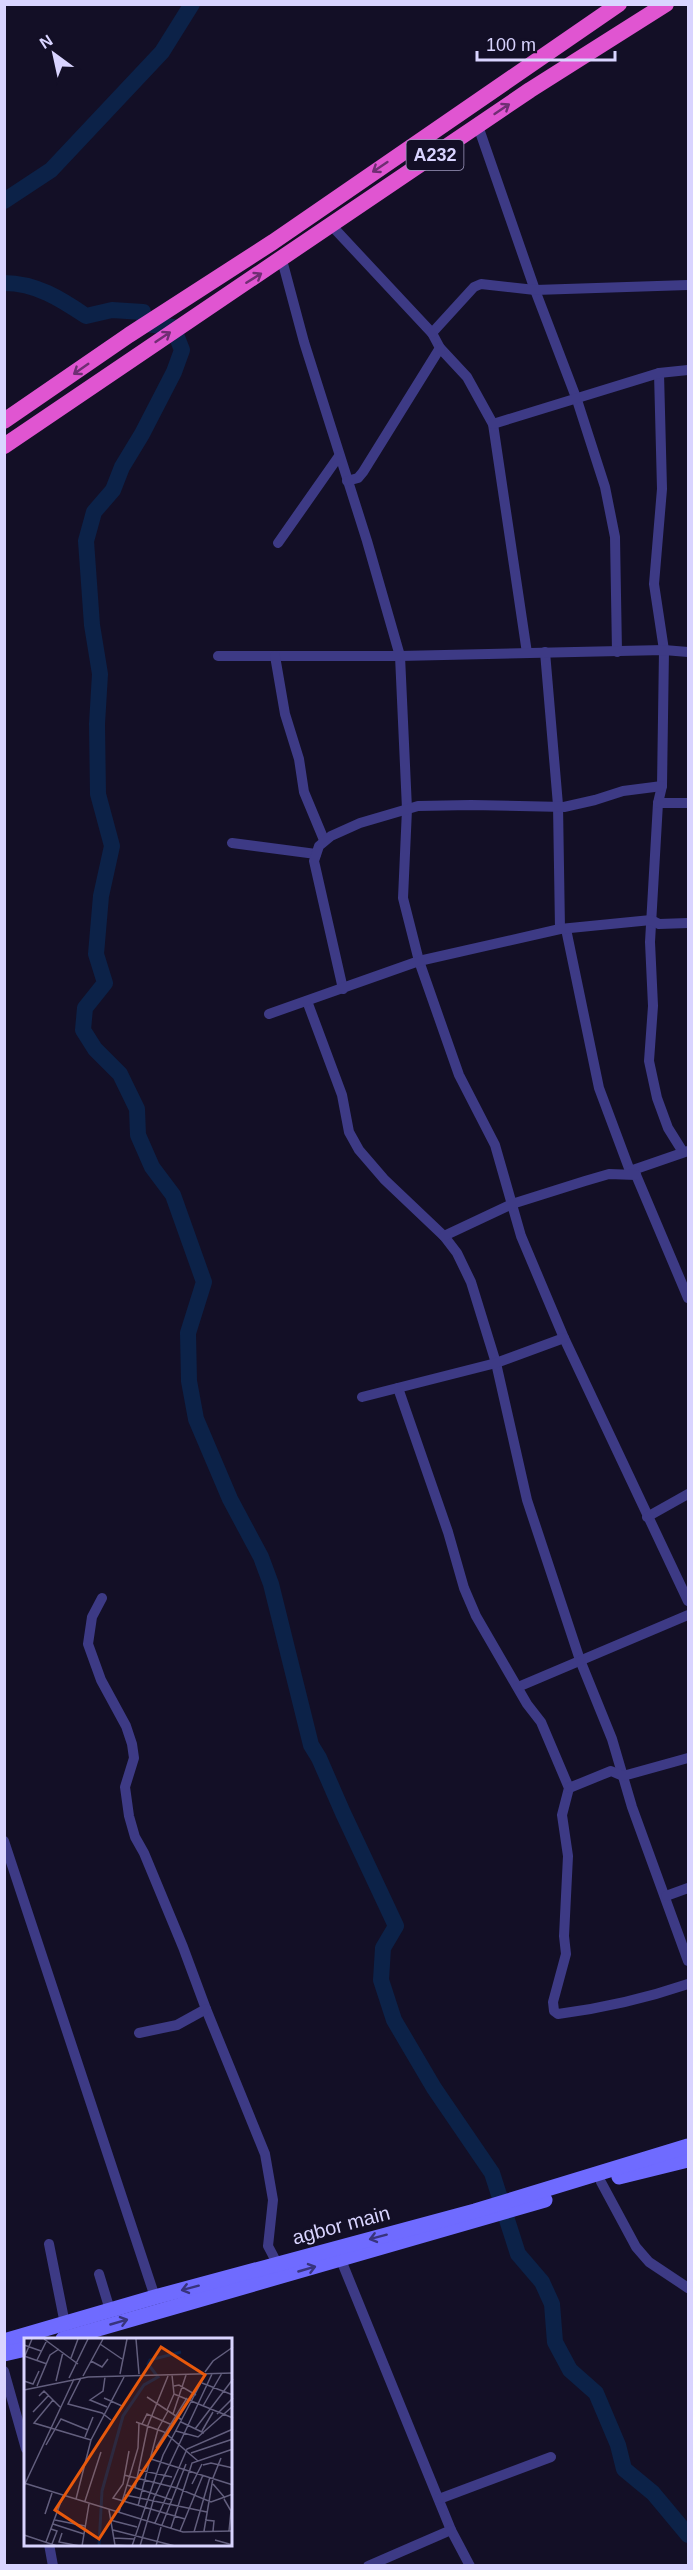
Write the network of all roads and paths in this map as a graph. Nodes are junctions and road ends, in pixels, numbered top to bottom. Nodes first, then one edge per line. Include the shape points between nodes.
1 (619, 4) edge
2 (666, 4) edge
3 (518, 73) junction
4 (530, 90) junction
5 (478, 126) junction
6 (332, 226) junction
7 (282, 260) junction
8 (688, 285) edge
9 (535, 290) junction
10 (432, 333) junction
11 (440, 348) junction
12 (688, 370) edge
13 (658, 374) junction
14 (577, 400) junction
15 (4, 422) edge
16 (493, 424) junction
17 (4, 446) edge
18 (339, 456) junction
19 (347, 481) junction
20 (278, 543) dead end
21 (664, 650) junction
22 (527, 652) junction
23 (545, 652) junction
24 (617, 652) junction
25 (688, 652) edge
26 (218, 656) dead end
27 (275, 656) junction
28 (400, 656) junction
29 (662, 786) junction
30 (658, 803) junction
31 (688, 803) edge
32 (558, 805) junction
33 (407, 809) junction
34 (324, 840) junction
35 (232, 843) dead end
36 (316, 854) junction
37 (651, 920) junction
38 (688, 923) edge
39 (563, 929) junction
40 (419, 961) junction
41 (343, 989) junction
42 (307, 1001) junction
43 (269, 1014) dead end
44 (686, 1152) edge
45 (625, 1157) junction
46 (633, 1173) junction
47 (609, 1174) junction
48 (512, 1204) junction
49 (444, 1236) junction
50 (688, 1298) edge
51 (564, 1338) junction
52 (496, 1363) junction
53 (398, 1388) junction
54 (362, 1397) dead end
55 (688, 1494) edge
56 (647, 1517) junction
57 (102, 1598) dead end
58 (688, 1601) edge
59 (688, 1615) edge
60 (580, 1660) junction
61 (518, 1687) junction
62 (688, 1758) edge
63 (623, 1776) junction
64 (569, 1788) junction
65 (4, 1841) edge
66 (688, 1888) edge
67 (666, 1896) junction
68 (688, 1961) edge
69 (688, 1984) edge
70 (206, 2009) junction
71 (139, 2033) dead end
72 (688, 2146) edge
73 (688, 2160) edge
74 (601, 2182) junction
75 (512, 2205) junction
76 (476, 2216) junction
77 (49, 2244) dead end
78 (341, 2260) junction
79 (277, 2263) junction
80 (99, 2274) dead end
81 (688, 2287) edge
82 (155, 2297) junction
83 (111, 2310) junction
84 (65, 2334) edge
85 (30, 2338) edge
86 (24, 2339) edge
87 (4, 2341) edge
88 (24, 2349) edge
89 (4, 2354) edge
90 (4, 2371) edge
91 (24, 2442) edge
92 (551, 2457) dead end
93 (439, 2499) junction
94 (451, 2530) junction
95 (49, 2546) edge
96 (53, 2565) edge
97 (368, 2565) edge
98 (470, 2565) edge

1 - 3 highway, A232
2 - 4 highway, A232
3 - 4 highway
3 -> 15 highway, A232
5 -> 4 highway, A232
5 - 6 highway, A232
5 - 9 street
6 - 7 highway, A232
6 - 10 street
17 -> 7 highway, A232
7 - 18 street
8 - 9 street
9 - 10 street via 488,284 474,287
9 - 14 street
10 - 11 street
11 - 16 street via 467,377
11 - 19 street via 363,472
12 - 13 street
13 - 14 street
13 - 21 street via 662,489 654,584
14 - 16 street
14 - 24 street via 605,487 615,537
16 - 22 street
18 - 19 street
18 - 20 street
19 - 28 street
21 - 24 street
21 - 25 street
21 - 29 street
22 - 23 street
22 - 28 street
23 - 24 street
23 - 32 street
26 - 27 street
27 - 28 street
27 - 34 street via 304,792
28 - 33 street
29 - 30 street
29 - 32 street via 623,791 567,807
30 - 31 street
30 - 37 street
32 - 33 street
32 - 39 street
33 - 34 street via 360,823
33 - 40 street via 403,898
34 - 36 street
35 - 36 street
36 - 41 street via 314,861
37 - 38 street via 659,924
37 - 39 street
37 - 44 street via 653,1006 649,1061 668,1128
39 - 40 street
39 - 45 street via 599,1088
40 - 41 street
40 - 48 street via 459,1075 495,1145
41 - 42 street
42 - 43 street
42 - 49 street via 342,1095 349,1132 359,1150
44 - 46 street
45 - 46 street
45 - 47 street
46 - 47 street
46 - 50 street
47 - 48 street
48 - 49 street
48 - 51 street via 521,1236
49 - 52 street via 471,1282
51 - 52 street
51 - 56 street
52 - 53 street
52 - 60 street via 527,1500
53 - 54 street
53 - 61 street via 464,1588
55 - 56 street
56 - 58 street
57 - 70 street via 92,1617 88,1644 132,1744 134,1758 125,1787 129,1816
59 - 60 street
60 - 61 street
60 - 63 street
61 - 64 street via 541,1722
62 - 63 street
63 - 64 street via 611,1771
63 - 67 street
64 - 69 street via 562,1815 568,1856 564,1936 567,1954 554,2011 558,2014 608,2007
65 - 82 street
66 - 67 street
67 - 68 street
70 - 71 street via 177,2025
70 - 79 street via 265,2154 273,2200 268,2246
72 - 75 main road, agbor main
73 - 74 main road, agbor main
74 - 75 main road, agbor main
74 - 81 street via 636,2247 649,2262
75 - 76 main road, agbor main
76 - 78 main road, agbor main
76 -> 79 main road, agbor main
77 - 84 street
84 -> 78 main road, agbor main
78 - 93 street
79 -> 82 main road, agbor main
80 - 83 street
82 - 83 main road, agbor main
83 - 84 main road, agbor main
84 - 85 main road, agbor main
86 - 87 main road, agbor main
88 - 89 main road
90 - 91 street
92 - 93 street
93 - 94 street
94 - 97 street
94 - 98 street
95 - 96 street

